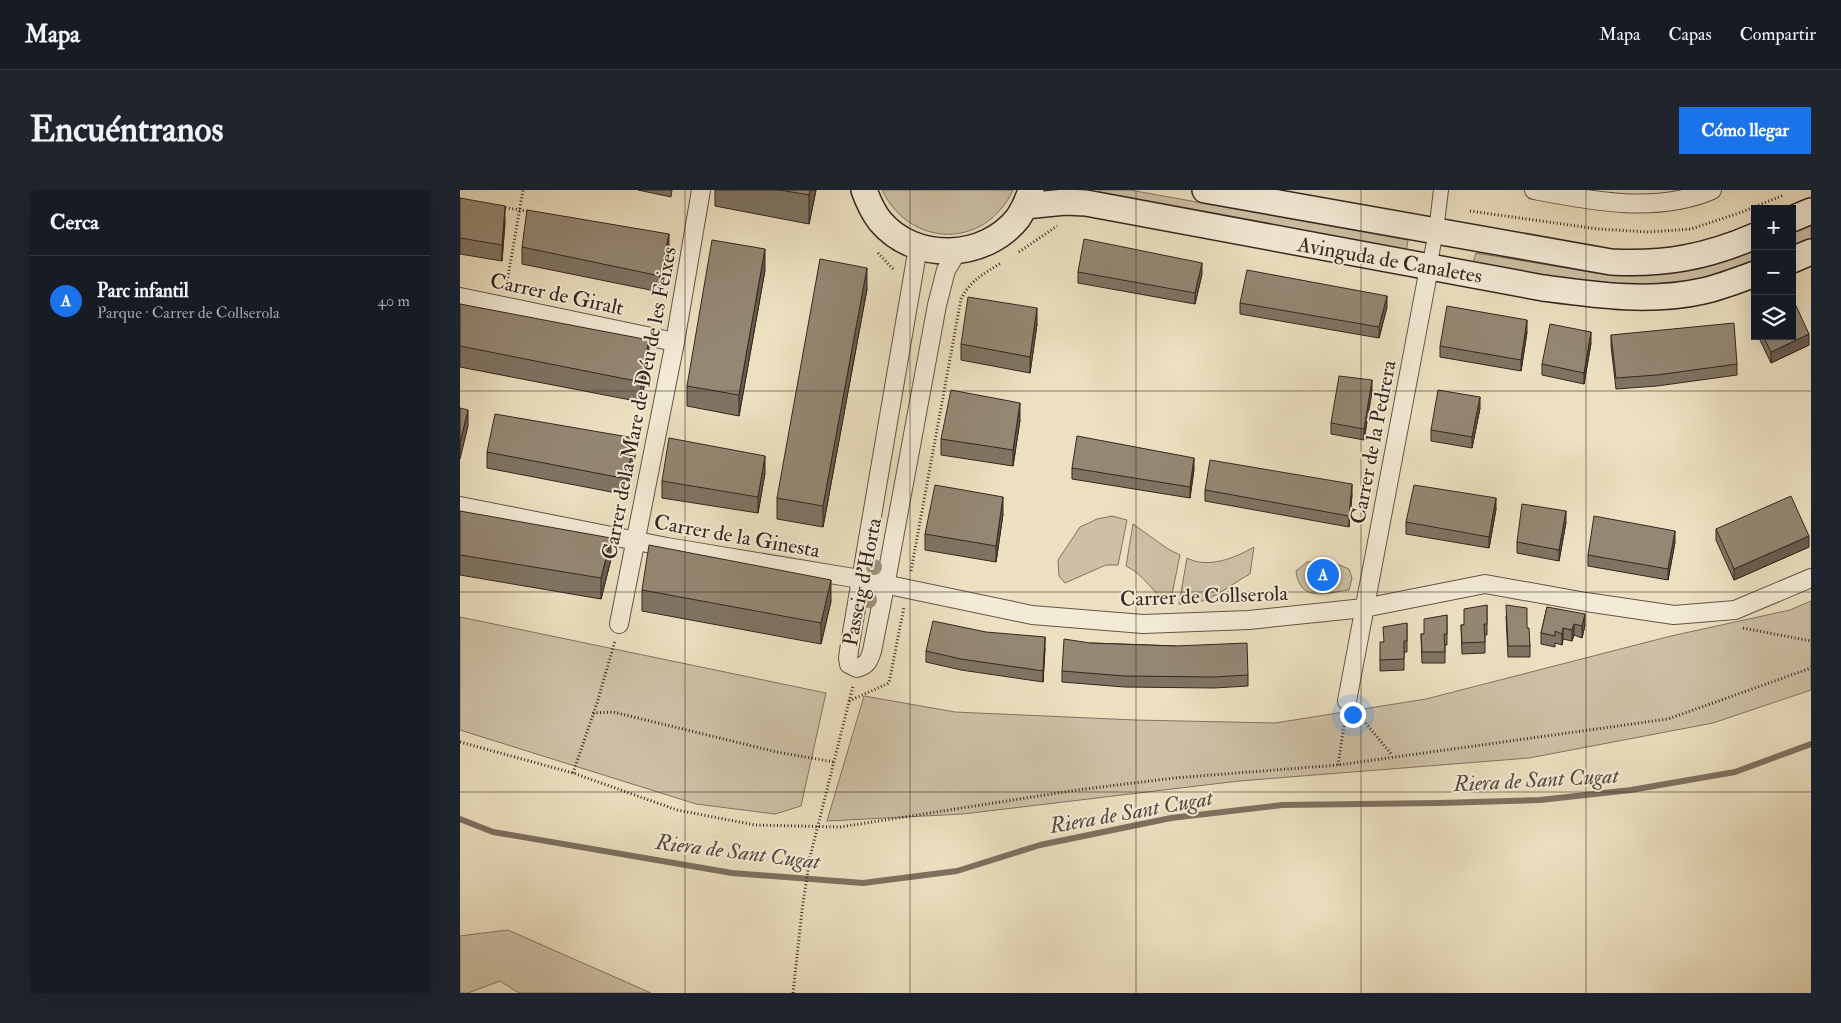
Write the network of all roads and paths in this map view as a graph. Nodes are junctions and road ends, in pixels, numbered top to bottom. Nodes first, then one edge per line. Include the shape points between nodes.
1 (523, 190) edge
2 (701, 190) edge
3 (864, 190) edge
4 (1204, 190) edge
5 (1442, 190) edge
6 (1534, 190) edge
7 (1712, 190) edge
8 (1028, 198) edge
9 (494, 205) edge
10 (520, 210) junction
11 (1811, 211) edge
12 (539, 213) edge
13 (1796, 218) edge
14 (1436, 231) junction
15 (1751, 237) edge
16 (918, 247) junction
17 (874, 248) dead end
18 (957, 252) junction
19 (1811, 252) edge
20 (1796, 258) edge
21 (1429, 268) junction
22 (1751, 275) edge
23 (460, 297) edge
24 (909, 297) junction
25 (937, 305) junction
26 (503, 306) junction
27 (675, 342) junction
28 (460, 506) edge
29 (636, 541) junction
30 (1811, 578) edge
31 (860, 580) junction
32 (885, 586) junction
33 (907, 590) junction
34 (1364, 608) junction
35 (618, 630) joint
36 (857, 668) junction
37 (1811, 668) edge
38 (849, 701) junction
39 (1347, 701) junction
40 (593, 713) junction
41 (460, 742) edge
42 (1392, 755) dead end
43 (834, 762) junction
44 (1338, 766) junction
45 (572, 773) junction
46 (817, 827) junction
47 (793, 993) edge

1 - 10 path
2 - 27 street, Carrer de la Mare de Déu de les Feixes
3 - 16 main road via 880,221 897,236
4 - 14 main road, Avinguda de Canaletes
5 - 14 street, Carrer de la Pedrera
6 - 7 street via 1596,202 1659,203
8 - 18 main road via 1018,218 997,237
8 - 21 main road, Avinguda de Canaletes via 1086,203
9 - 10 path
10 - 12 path
10 - 26 path
11 - 13 main road
14 - 15 main road, Avinguda de Canaletes via 1611,262 1636,263 1669,261 1708,253
14 - 21 street, Carrer de la Pedrera
16 - 18 main road
16 - 24 street, Passeig d'Horta
17 - 24 path via 894,270 895,291
18 - 25 street, Passeig d'Horta via 946,270
19 - 20 main road
21 - 22 main road, Avinguda de Canaletes via 1542,288 1617,297 1704,291
21 - 34 street, Carrer de la Pedrera
23 - 26 street, Carrer de Giralt
24 - 31 street, Passeig d'Horta
25 - 32 street, Passeig d'Horta
25 - 33 path via 959,312
26 - 27 street, Carrer de Giralt
27 - 29 street, Carrer de la Mare de Déu de les Feixes
28 - 29 street, Carrer de la Ginesta
29 - 31 street, Carrer de la Ginesta
29 - 35 street, Carrer de la Mare de Déu de les Feixes
30 - 34 street, Carrer de Collserola via 1735,610 1674,615 1485,584
31 - 32 street, Carrer de Collserola
31 - 36 street, Passeig d'Horta via 848,658 849,664
32 - 33 street, Carrer de Collserola
32 - 36 street, Passeig d'Horta via 869,661
33 - 34 street, Carrer de Collserola via 1032,615 1143,624 1249,620
33 - 38 path via 889,683
34 - 39 street, Carrer de la Pedrera
35 - 40 path
36 - 38 path
37 - 44 path via 1668,719
38 - 43 path
39 - 42 path
39 - 44 path
40 - 43 path via 613,712 777,752
40 - 45 path
41 - 45 path
43 - 46 path
44 - 46 path via 1174,778 840,827
45 - 46 path via 677,810 756,825
46 - 47 path via 802,910

